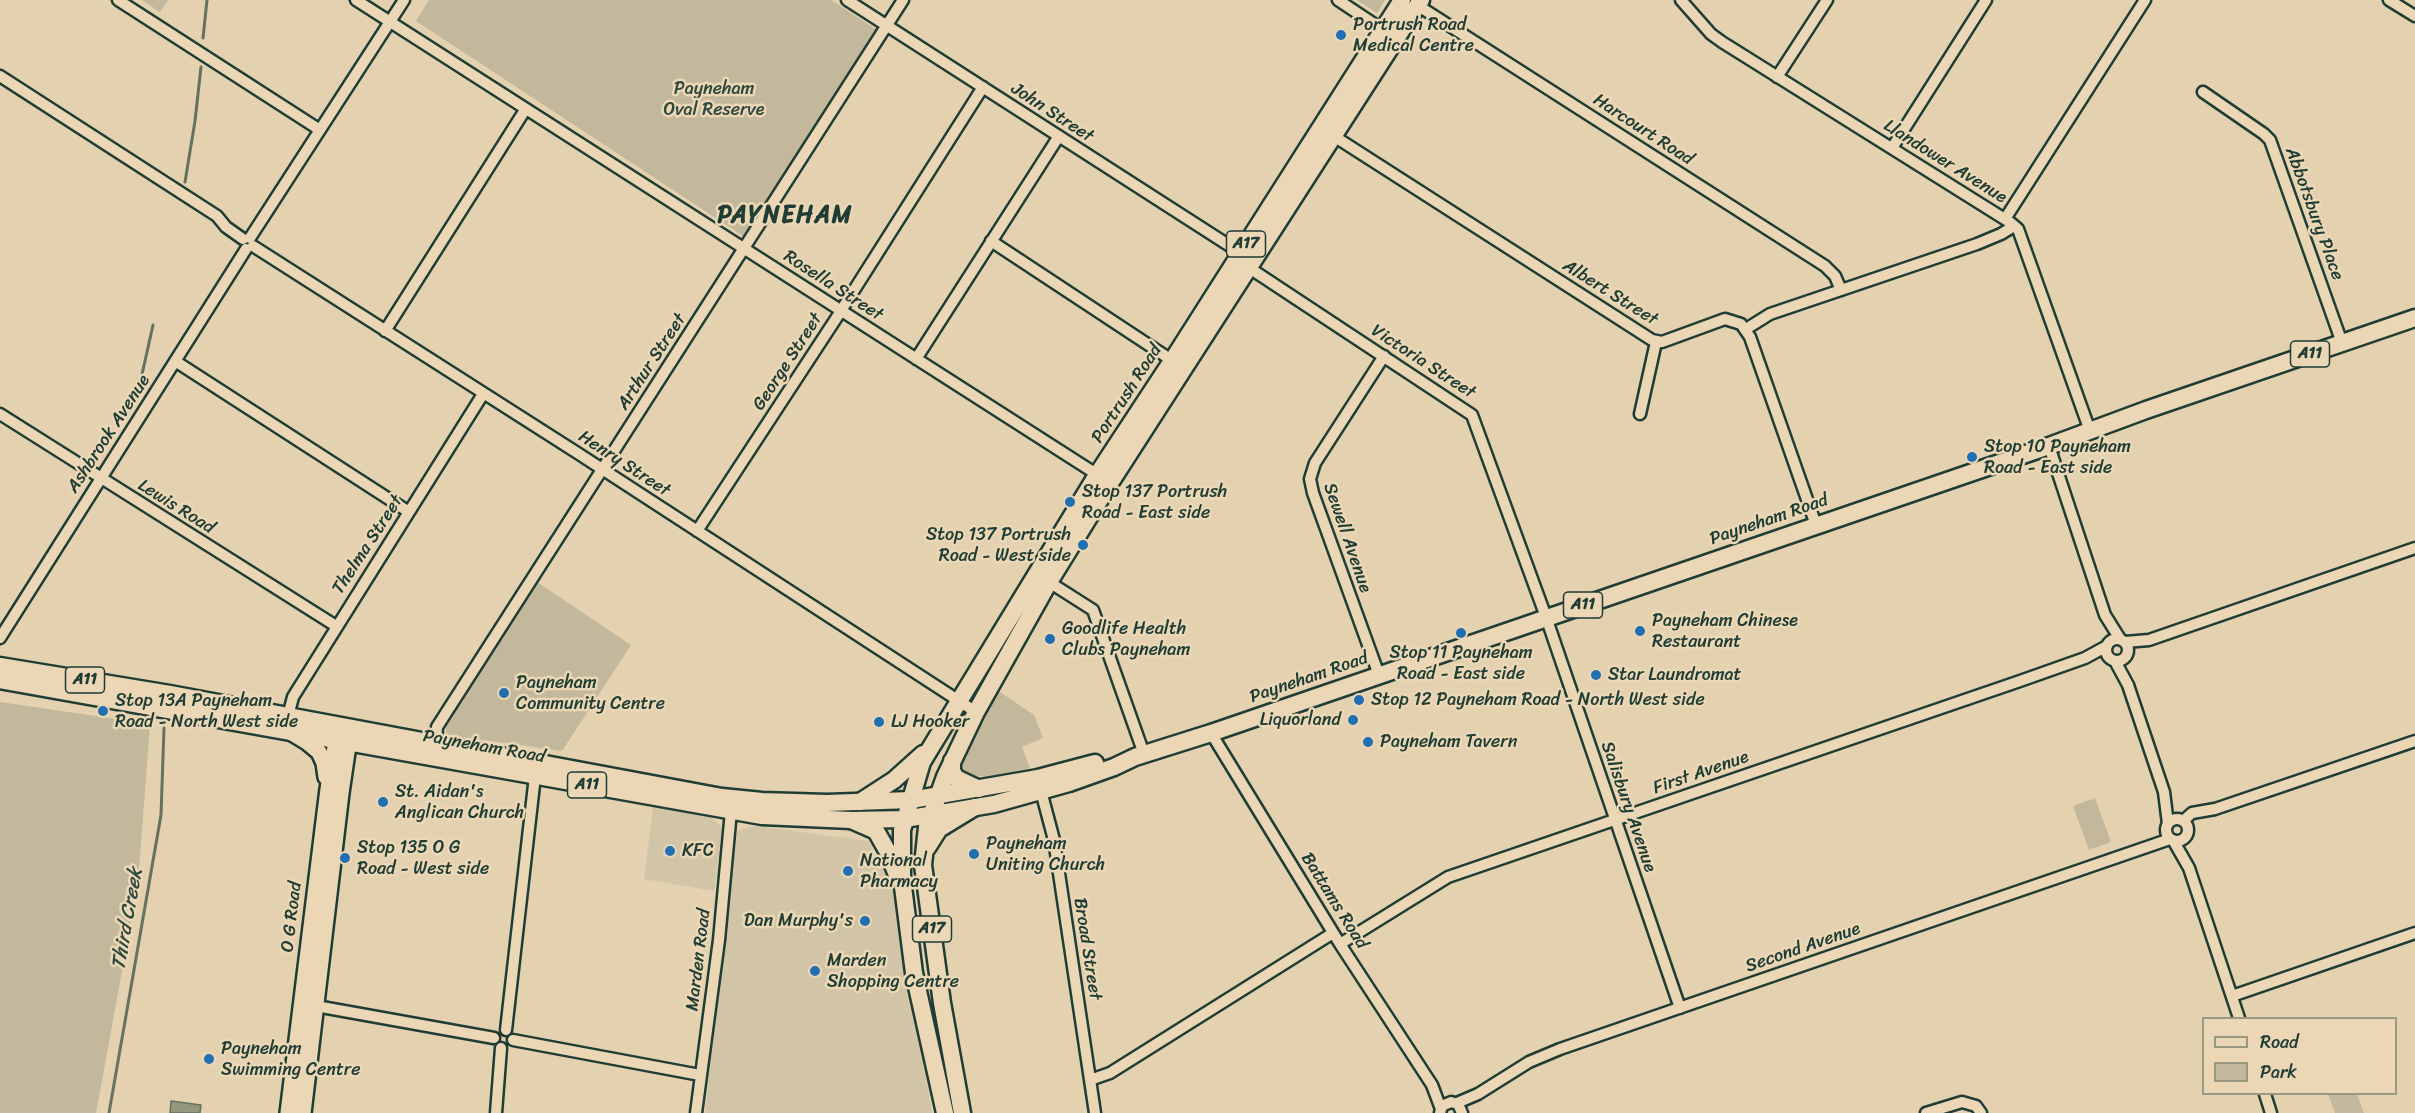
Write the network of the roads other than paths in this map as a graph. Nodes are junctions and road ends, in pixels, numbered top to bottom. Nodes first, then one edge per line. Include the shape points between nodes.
1 (118, 0) edge
2 (356, 0) edge
3 (404, 0) edge
4 (847, 0) edge
5 (903, 0) edge
6 (1338, 0) edge
7 (1681, 0) edge
8 (1827, 0) edge
9 (1986, 0) edge
10 (2145, 0) edge
11 (2390, 0) edge
12 (1413, 2) edge
13 (2415, 16) edge
14 (390, 22) junction
15 (886, 26) junction
16 (1383, 30) junction
17 (0, 76) edge
18 (1777, 77) junction
19 (982, 87) junction
20 (2203, 92) dead end
21 (525, 110) junction
22 (320, 130) junction
23 (1326, 131) junction
24 (1059, 136) junction
25 (1892, 148) junction
26 (2010, 222) junction
27 (991, 242) junction
28 (248, 243) junction
29 (744, 248) junction
30 (1244, 260) junction
31 (1841, 290) junction
32 (841, 311) junction
33 (2415, 318) edge
34 (1746, 329) junction
35 (385, 331) junction
36 (1656, 342) junction
37 (2342, 343) junction
38 (1384, 356) junction
39 (916, 359) junction
40 (175, 361) junction
41 (1178, 364) junction
42 (483, 394) junction
43 (0, 414) edge
44 (1640, 414) dead end
45 (2090, 431) junction
46 (2049, 446) junction
47 (603, 469) junction
48 (100, 478) junction
49 (1103, 479) junction
50 (409, 512) junction
51 (1816, 525) junction
52 (698, 531) junction
53 (2415, 548) edge
54 (1049, 582) junction
55 (2105, 615) junction
56 (1546, 617) junction
57 (336, 626) junction
58 (0, 638) edge
59 (2149, 640) junction
60 (2122, 641) junction
61 (2110, 652) junction
62 (2126, 655) junction
63 (0, 666) edge
64 (1379, 675) junction
65 (0, 680) edge
66 (2128, 685) junction
67 (958, 701) junction
68 (976, 712) junction
69 (288, 724) junction
70 (1211, 733) junction
71 (343, 734) junction
72 (2415, 741) edge
73 (436, 744) junction
74 (929, 749) junction
75 (1139, 755) junction
76 (952, 761) junction
77 (535, 776) junction
78 (328, 789) junction
79 (979, 789) junction
80 (1041, 790) junction
81 (2164, 792) junction
82 (938, 795) junction
83 (910, 800) junction
84 (860, 802) junction
85 (975, 807) junction
86 (731, 811) junction
87 (931, 815) junction
88 (905, 819) junction
89 (1615, 819) junction
90 (851, 820) junction
91 (2185, 827) junction
92 (2169, 834) junction
93 (924, 855) junction
94 (2189, 868) junction
95 (904, 895) junction
96 (1333, 933) junction
97 (2415, 933) edge
98 (1340, 944) junction
99 (2232, 996) junction
100 (309, 1004) junction
101 (1680, 1008) junction
102 (2239, 1017) edge
103 (506, 1030) junction
104 (495, 1038) junction
105 (513, 1040) junction
106 (501, 1048) junction
107 (700, 1075) junction
108 (1090, 1080) junction
109 (1432, 1085) junction
110 (2265, 1095) edge
111 (1458, 1108) edge
112 (1441, 1111) edge
113 (2270, 1111) edge
114 (957, 1112) edge
115 (288, 1113) edge
116 (303, 1113) edge
117 (496, 1113) edge
118 (696, 1113) edge
119 (1095, 1113) edge
120 (1926, 1113) edge
121 (1980, 1113) edge
122 (2259, 1113) edge

1 - 22 street
2 - 14 street, Rosella Street
3 - 14 street, Ashbrook Avenue
4 - 15 street, John Street
5 - 15 street, Arthur Street
6 - 16 street
7 - 18 street, Llandower Avenue via 1711,34
8 - 18 street
9 - 25 street
10 - 26 street
11 - 13 street
12 - 16 main road, Portrush Road / A17
12 - 23 main road, Portrush Road / A17
12 - 31 street, Harcourt Road via 1825,266
14 - 21 street, Rosella Street
14 - 22 street, Ashbrook Avenue
15 - 19 street, John Street
15 - 29 street, Arthur Street
16 - 23 main road, Portrush Road / A17
17 - 28 street, Henry Street via 217,216
18 - 25 street, Llandower Avenue
19 - 24 street, John Street
19 - 32 street, George Street
20 - 37 street, Abbotsbury Place via 2270,140
21 - 29 street, Rosella Street
21 - 35 street
22 - 28 street, Ashbrook Avenue
23 - 30 main road, Portrush Road / A17
23 - 36 street, Albert Street
24 - 27 street
24 - 30 street, John Street
25 - 26 street, Llandower Avenue
26 - 31 street via 2001,234 1977,244
26 - 45 street, Llandower Avenue via 2021,234
27 - 39 street
27 - 41 street
28 - 35 street, Henry Street
28 - 40 street, Ashbrook Avenue
29 - 32 street, Rosella Street
29 - 47 street, Arthur Street
30 - 38 street, Victoria Street
30 - 41 main road, Portrush Road / A17
31 - 34 street via 1770,314
32 - 39 street, Rosella Street
32 - 52 street, George Street
33 - 37 main road, Payneham Road / A11
34 - 36 street, Albert Street via 1736,321 1725,320
34 - 51 street
35 - 42 street, Henry Street
36 - 44 street
37 - 45 main road, Payneham Road / A11
38 - 56 street, Victoria Street via 1472,415
38 - 64 street, Sewell Avenue via 1315,463 1310,479
39 - 49 street, Rosella Street
40 - 48 street, Ashbrook Avenue
40 - 50 street
41 - 49 main road, Portrush Road / A17
42 - 47 street, Henry Street
42 - 50 street, Thelma Street
43 - 48 street, Lewis Road
45 - 46 main road, Payneham Road / A11
46 - 51 main road, Payneham Road / A11
46 - 55 street
47 - 52 street, Henry Street
47 - 73 street, Arthur Street via 437,727
48 - 57 street, Lewis Road
48 - 58 street, Ashbrook Avenue
49 - 54 main road, Portrush Road / A17
49 - 67 main road, Portrush Road / A17
50 - 57 street, Thelma Street
51 - 56 main road, Payneham Road / A11
52 - 67 street, Henry Street
53 - 59 street
54 - 68 main road, Portrush Road / A17
54 - 75 street via 1093,610
55 - 60 street
55 - 61 street
56 - 64 main road, Payneham Road / A11
56 - 89 street, Salisbury Avenue
57 - 69 street, Thelma Street via 292,697
59 - 60 street
59 - 62 street
60 - 61 street
60 - 62 street via 2128,648
61 - 62 street
61 - 66 street
61 - 89 street, First Avenue
62 - 66 street
63 - 69 main road, Payneham Road / A11 via 170,694
64 - 70 main road, Payneham Road / A11
65 - 69 main road, Payneham Road / A11
66 - 81 street
67 - 68 street, Henry Street
67 - 74 main road, Portrush Road / A17
68 - 76 main road, Portrush Road / A17
69 - 71 main road, Payneham Road / A11
69 - 78 main road via 319,752
70 - 75 main road, Payneham Road / A11
70 - 96 street, Battams Road
71 - 73 main road, Payneham Road / A11
71 - 77 main road, Payneham Road / A11
71 - 78 main road, O G Road
71 - 100 main road, O G Road
72 - 91 street via 2215,809
73 - 84 main road, Payneham Road / A11 via 722,797
74 - 83 main road, Portrush Road / A17
74 - 84 main road via 894,780
75 - 79 main road, Payneham Road / A11
75 - 80 main road, Payneham Road / A11
76 - 79 main road via 956,778
76 - 82 main road, Portrush Road / A17
77 - 86 main road, Payneham Road / A11
77 - 103 street
78 - 100 main road, O G Road
79 - 82 main road, Payneham Road / A11
80 - 85 main road, Payneham Road / A11
80 - 108 street, Broad Street via 1054,840
81 - 91 street
81 - 92 street
82 - 83 main road, Payneham Road / A11
82 - 87 main road, A17
83 - 84 main road, Payneham Road / A11
83 - 88 main road, Portrush Road / A17
85 - 87 main road, Payneham Road / A11
85 - 93 main road via 939,829
86 - 90 main road, Payneham Road / A11
86 - 107 street, Marden Road
87 - 88 main road, Payneham Road / A11
87 - 93 main road, A17
88 - 90 main road, Payneham Road / A11
88 - 95 main road, A17 via 901,847
89 - 98 street, First Avenue via 1440,880
89 - 101 street, Salisbury Avenue
90 - 95 main road via 876,831
91 - 92 street via 2178,841
91 - 92 street via 2176,819
91 - 94 street
92 - 94 street
92 - 101 street, Second Avenue via 2145,847
93 - 114 main road, A17
94 - 99 street
95 - 114 main road, A17 via 914,973
96 - 98 street, Battams Road
96 - 108 street via 1110,1073
97 - 99 street
98 - 109 street, Battams Road
99 - 102 street
100 - 104 street
100 - 115 main road, O G Road
100 - 116 main road, O G Road
101 - 111 street, Second Avenue via 1529,1062
103 - 104 street via 499,1031
103 - 105 street
104 - 106 street
105 - 106 street via 508,1047
105 - 107 street
106 - 117 street
107 - 118 street, Marden Road
108 - 119 street, Broad Street
109 - 111 street, Battams Road
109 - 112 street, Battams Road
110 - 113 street
111 - 112 street, Second Avenue via 1445,1103
113 - 122 street
120 - 121 street via 1962,1102 1976,1106

